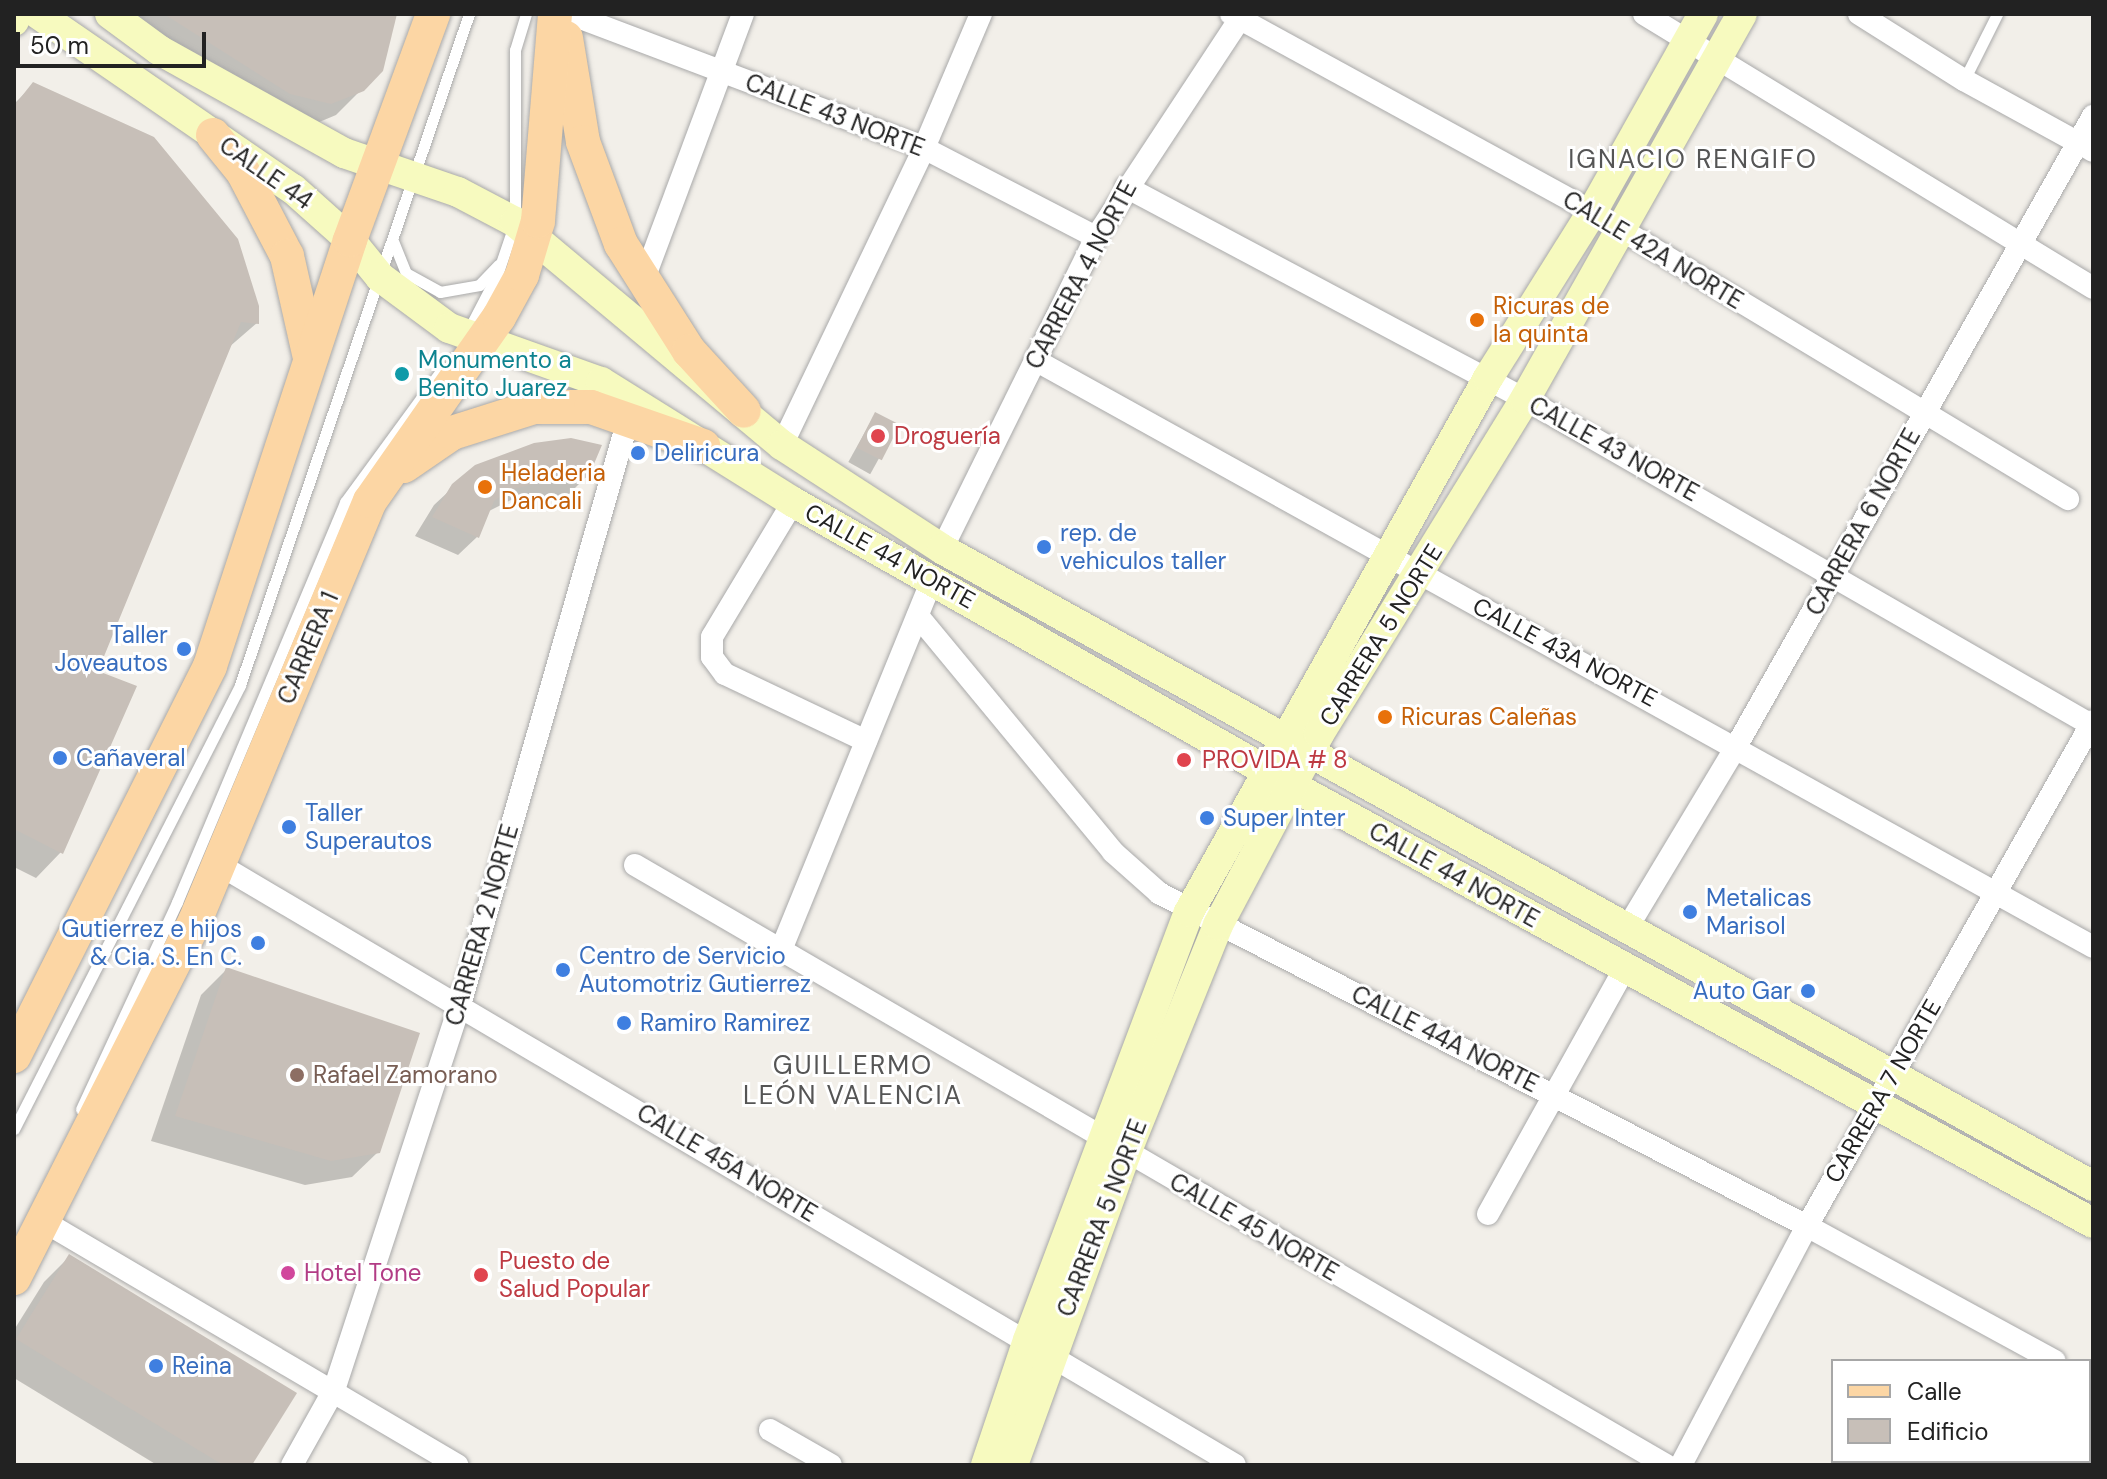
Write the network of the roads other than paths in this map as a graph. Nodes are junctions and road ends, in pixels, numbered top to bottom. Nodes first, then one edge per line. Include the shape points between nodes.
1 (17, 14) edge
2 (38, 14) edge
3 (110, 14) edge
4 (433, 14) edge
5 (469, 14) edge
6 (526, 14) edge
7 (743, 14) edge
8 (981, 14) edge
9 (1644, 14) edge
10 (1742, 14) edge
11 (1859, 14) edge
12 (1997, 14) edge
13 (561, 15) edge
14 (1238, 16) edge
15 (14, 21) edge
16 (1696, 27) edge
17 (1717, 58) junction
18 (722, 72) junction
19 (1964, 80) junction
20 (2093, 116) edge
21 (213, 135) junction
22 (924, 148) junction
23 (2086, 148) edge
24 (379, 164) junction
25 (414, 177) junction
26 (1126, 187) junction
27 (1592, 212) junction
28 (1618, 227) junction
29 (521, 233) junction
30 (392, 236) junction
31 (1096, 237) junction
32 (350, 240) junction
33 (2022, 241) junction
34 (380, 277) junction
35 (642, 284) junction
36 (2093, 288) edge
37 (463, 347) junction
38 (1035, 360) junction
39 (310, 362) junction
40 (1488, 378) junction
41 (1525, 399) junction
42 (744, 411) junction
43 (1925, 413) junction
44 (628, 420) junction
45 (782, 445) junction
46 (703, 446) junction
47 (2068, 499) dead end
48 (370, 501) junction
49 (793, 502) junction
50 (942, 549) junction
51 (1391, 558) junction
52 (1420, 574) junction
53 (1835, 574) junction
54 (932, 580) junction
55 (918, 616) junction
56 (2092, 724) edge
57 (866, 741) junction
58 (1297, 745) junction
59 (1737, 745) junction
60 (1279, 778) junction
61 (218, 864) junction
62 (635, 865) dead end
63 (1996, 893) junction
64 (1189, 912) junction
65 (1218, 925) junction
66 (1629, 925) junction
67 (2093, 947) edge
68 (781, 950) junction
69 (1625, 968) junction
70 (460, 1005) junction
71 (17, 1042) edge
72 (1891, 1077) junction
73 (1556, 1095) junction
74 (1874, 1107) junction
75 (74, 1125) dead end
76 (14, 1129) edge
77 (1114, 1146) junction
78 (2093, 1186) edge
79 (1488, 1214) dead end
80 (43, 1221) junction
81 (2093, 1223) edge
82 (1807, 1226) junction
83 (14, 1278) edge
84 (1039, 1346) junction
85 (2051, 1359) edge
86 (334, 1390) junction
87 (770, 1430) dead end
88 (292, 1465) edge
89 (458, 1465) edge
90 (831, 1465) edge
91 (986, 1465) edge
92 (1013, 1465) edge
93 (1235, 1465) edge
94 (1666, 1465) edge
95 (1681, 1465) edge

1 - 15 main road
2 - 21 main road, CALLE 44
3 - 24 main road, CALLE 44 via 159,50 290,124
4 - 24 main road
5 - 25 lane
6 - 29 lane via 515,50
7 - 18 street
8 - 22 street
9 - 16 street
10 - 17 main road, CARRERA 5 NORTE
11 - 19 street
12 - 19 lane
13 - 18 street, CALLE 43 NORTE
13 - 29 main road, CARRERA 1
13 - 35 main road via 583,142 603,202
14 - 26 street, CARRERA 4 NORTE
14 - 27 street, CALLE 42A NORTE
16 - 17 street
16 - 27 main road, CARRERA 5 NORTE
17 - 28 main road, CARRERA 5 NORTE
17 - 33 street
18 - 22 street, CALLE 43 NORTE
18 - 35 street
19 - 23 street
20 - 23 street, CARRERA 6 NORTE
21 - 32 main road, CALLE 44 via 293,189
21 - 39 main road via 251,186 287,256
22 - 31 street, CALLE 43 NORTE
22 - 45 street
23 - 33 street, CARRERA 6 NORTE
24 - 25 main road, CALLE 44
24 - 32 main road
25 - 29 main road, CALLE 44 via 486,204
25 - 30 lane
26 - 31 street, CARRERA 4 NORTE
26 - 40 street, CALLE 43 NORTE
27 - 28 street, CALLE 42A NORTE
27 - 40 main road, CARRERA 5 NORTE
28 - 41 main road, CARRERA 5 NORTE
28 - 43 street, CALLE 42A NORTE
29 - 30 lane via 479,285 440,292 406,273
29 - 37 main road, CARRERA 1 via 509,301
29 - 42 main road, CALLE 44 NORTE
30 - 34 lane
31 - 38 street, CARRERA 4 NORTE
32 - 34 main road, CALLE 44
32 - 39 main road
33 - 36 street
33 - 43 street, CARRERA 6 NORTE
34 - 37 main road, CALLE 44
34 - 76 lane via 240,685
35 - 42 main road via 689,351
37 - 46 main road, CALLE 44 NORTE via 601,382
37 - 48 main road, CARRERA 1
37 - 75 lane via 345,502 177,902
38 - 50 street, CARRERA 4 NORTE
38 - 51 street, CALLE 43A NORTE
39 - 71 main road via 210,666
40 - 41 street, CALLE 43 NORTE
40 - 51 main road, CARRERA 5 NORTE
41 - 52 main road, CARRERA 5 NORTE
41 - 53 street, CALLE 43 NORTE
42 - 45 main road, CALLE 44 NORTE
43 - 47 street, CALLE 42A NORTE
43 - 53 street, CARRERA 6 NORTE
44 - 46 main road
44 - 48 main road via 566,406 499,415 452,433 407,462
44 - 70 street, CARRERA 2 NORTE
45 - 50 main road, CALLE 44 NORTE
46 - 49 main road, CALLE 44 NORTE
48 - 61 main road, CARRERA 1
49 - 54 main road, CALLE 44 NORTE
49 - 57 street via 712,637 712,657 725,674
50 - 58 main road, CALLE 44 NORTE
51 - 52 street, CALLE 43A NORTE
51 - 58 main road, CARRERA 5 NORTE
52 - 58 main road, CARRERA 5 NORTE
52 - 59 street, CALLE 43A NORTE
53 - 56 street, CALLE 43 NORTE
53 - 59 street, CARRERA 6 NORTE
54 - 55 street
54 - 60 main road, CALLE 44 NORTE
55 - 57 street
55 - 64 street, CALLE 44A NORTE via 1113,852
56 - 63 street, CARRERA 7 NORTE
57 - 68 street
58 - 60 main road, CARRERA 5 NORTE
58 - 66 main road, CALLE 44 NORTE
59 - 63 street, CALLE 43A NORTE
59 - 66 street, CARRERA 6 NORTE
60 - 64 main road, CARRERA 5 NORTE
60 - 65 main road, CARRERA 5 NORTE
60 - 69 main road, CALLE 44 NORTE
61 - 70 street, CALLE 45A NORTE
61 - 80 main road, CARRERA 1 via 195,921
62 - 68 street, CALLE 45 NORTE
63 - 67 street, CALLE 43A NORTE
63 - 72 street, CARRERA 7 NORTE
64 - 65 street, CALLE 44A NORTE
64 - 77 main road, CARRERA 5 NORTE
65 - 73 street, CALLE 44A NORTE
65 - 77 main road, CARRERA 5 NORTE
66 - 72 main road, CALLE 44 NORTE
68 - 77 street, CALLE 45 NORTE
69 - 73 street
69 - 74 main road, CALLE 44 NORTE
70 - 84 street, CALLE 45A NORTE
70 - 86 street, CARRERA 2 NORTE
72 - 74 street, CARRERA 7 NORTE
72 - 78 main road, CALLE 44 NORTE
73 - 79 street
73 - 82 street, CALLE 44A NORTE
74 - 81 main road, CALLE 44 NORTE
74 - 82 street, CARRERA 7 NORTE
77 - 84 main road, CARRERA 5 NORTE
77 - 94 street, CALLE 45 NORTE
80 - 83 main road, CARRERA 1
80 - 86 street
82 - 85 street, CALLE 44A NORTE
82 - 95 street, CARRERA 7 NORTE
84 - 91 main road, CARRERA 5 NORTE
84 - 92 main road, CARRERA 5 NORTE
84 - 93 street, CALLE 45A NORTE
86 - 88 street, CARRERA 2 NORTE
86 - 89 street
87 - 90 street

